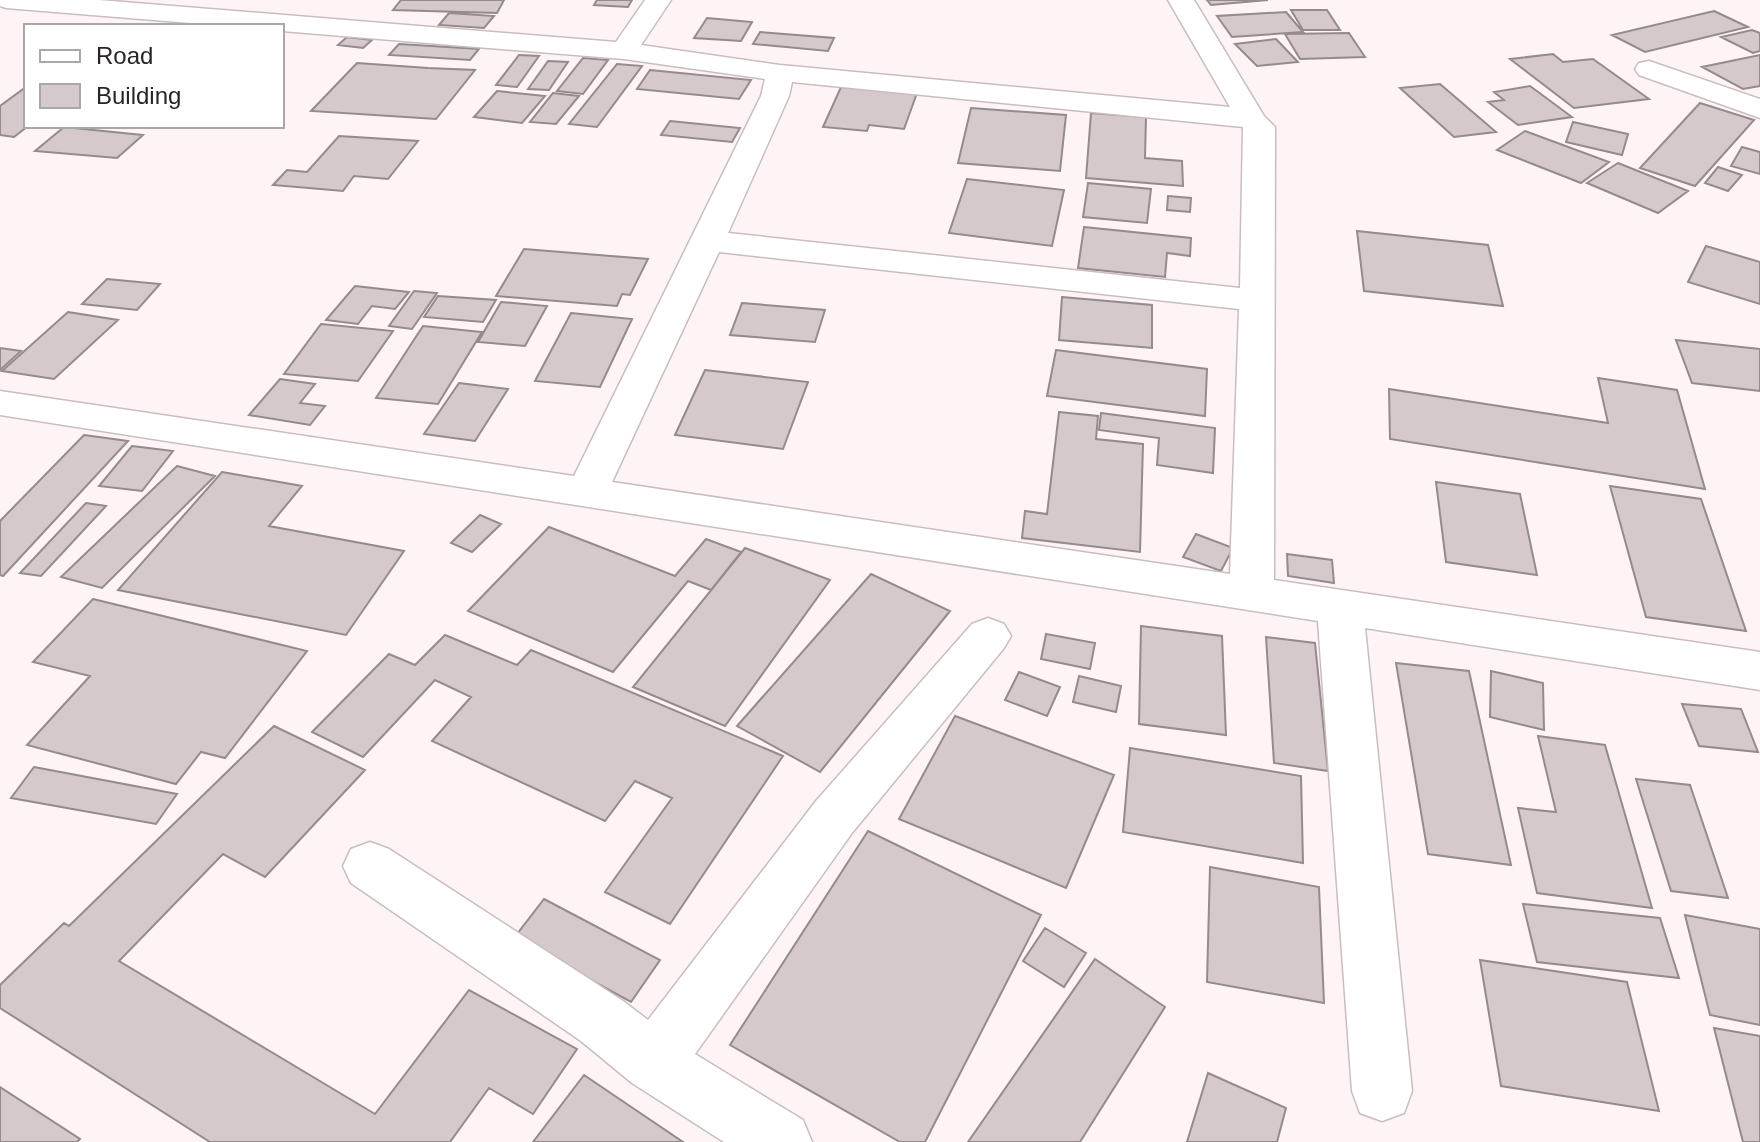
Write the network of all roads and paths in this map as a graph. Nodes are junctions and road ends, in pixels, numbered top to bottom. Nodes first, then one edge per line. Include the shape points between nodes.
1 (6, 0) edge
2 (658, 0) edge
3 (1181, 0) edge
4 (624, 51) junction
5 (1649, 69) dead end
6 (780, 73) junction
7 (1760, 109) edge
8 (1253, 121) junction
9 (708, 241) junction
10 (1258, 300) junction
11 (0, 403) edge
12 (586, 494) junction
13 (1252, 594) junction
14 (1340, 608) junction
15 (988, 636) dead end
16 (1760, 671) edge
17 (370, 866) dead end
18 (653, 1062) junction
19 (1382, 1091) dead end
20 (781, 1142) edge

1 - 4 street
2 - 4 street
3 - 8 street
4 - 6 street
5 - 7 street
6 - 8 street
6 - 9 street via 775,96
8 - 10 street via 1261,133
9 - 10 street
9 - 12 street
10 - 13 street
11 - 12 street
12 - 13 street
13 - 14 street
14 - 16 street
14 - 19 street
15 - 18 street via 834,817
17 - 18 street via 602,1021
18 - 20 street

